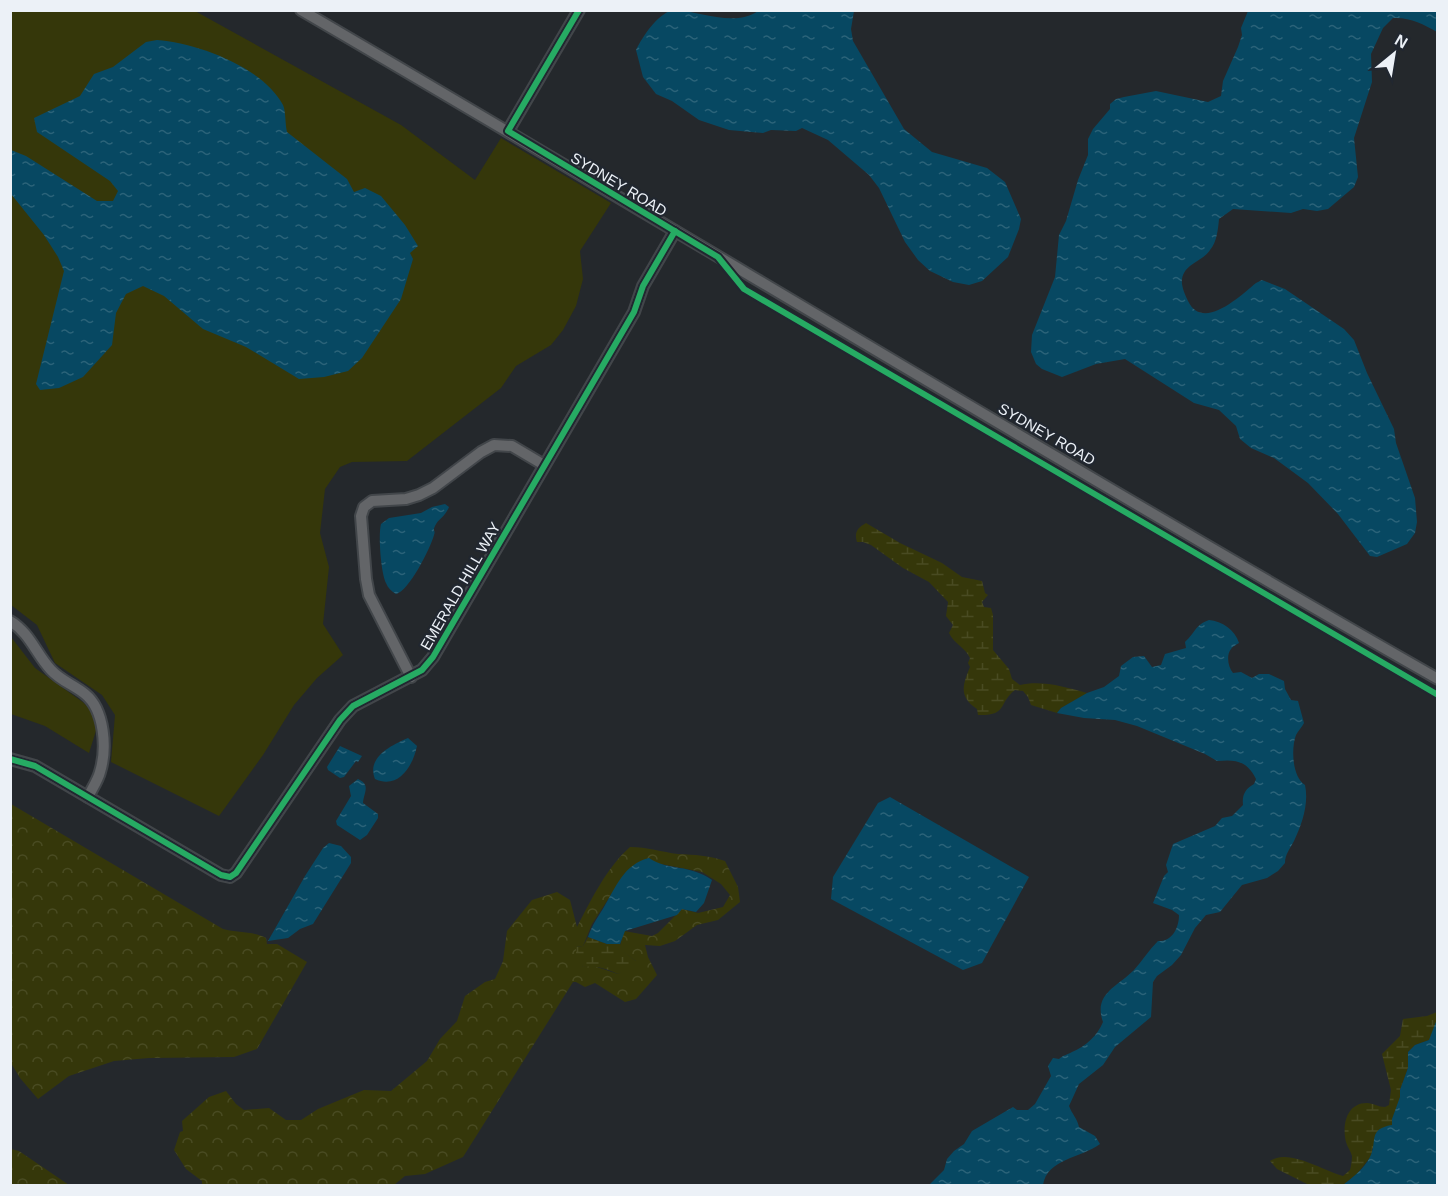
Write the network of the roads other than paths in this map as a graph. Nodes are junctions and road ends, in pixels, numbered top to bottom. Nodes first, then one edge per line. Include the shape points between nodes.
1 (301, 10) edge
2 (579, 10) edge
3 (508, 131) junction
4 (675, 231) junction
5 (544, 465) junction
6 (10, 621) edge
7 (411, 677) junction
8 (1437, 679) edge
9 (10, 759) edge
10 (88, 797) junction

1 - 3 street, SYDNEY ROAD
2 - 3 street
3 - 4 street, SYDNEY ROAD
4 - 5 street, EMERALD HILL WAY via 643,286 634,312
4 - 8 street, SYDNEY ROAD
5 - 7 street, EMERALD HILL WAY via 433,657
5 - 7 street via 512,446 494,445 419,495 372,501 364,507 361,516 369,595
6 - 10 street via 31,640 57,677 96,705 102,723 103,753 100,772
7 - 10 street, EMERALD HILL WAY via 353,706 340,720 230,877 220,875
9 - 10 street, EMERALD HILL WAY via 35,766

